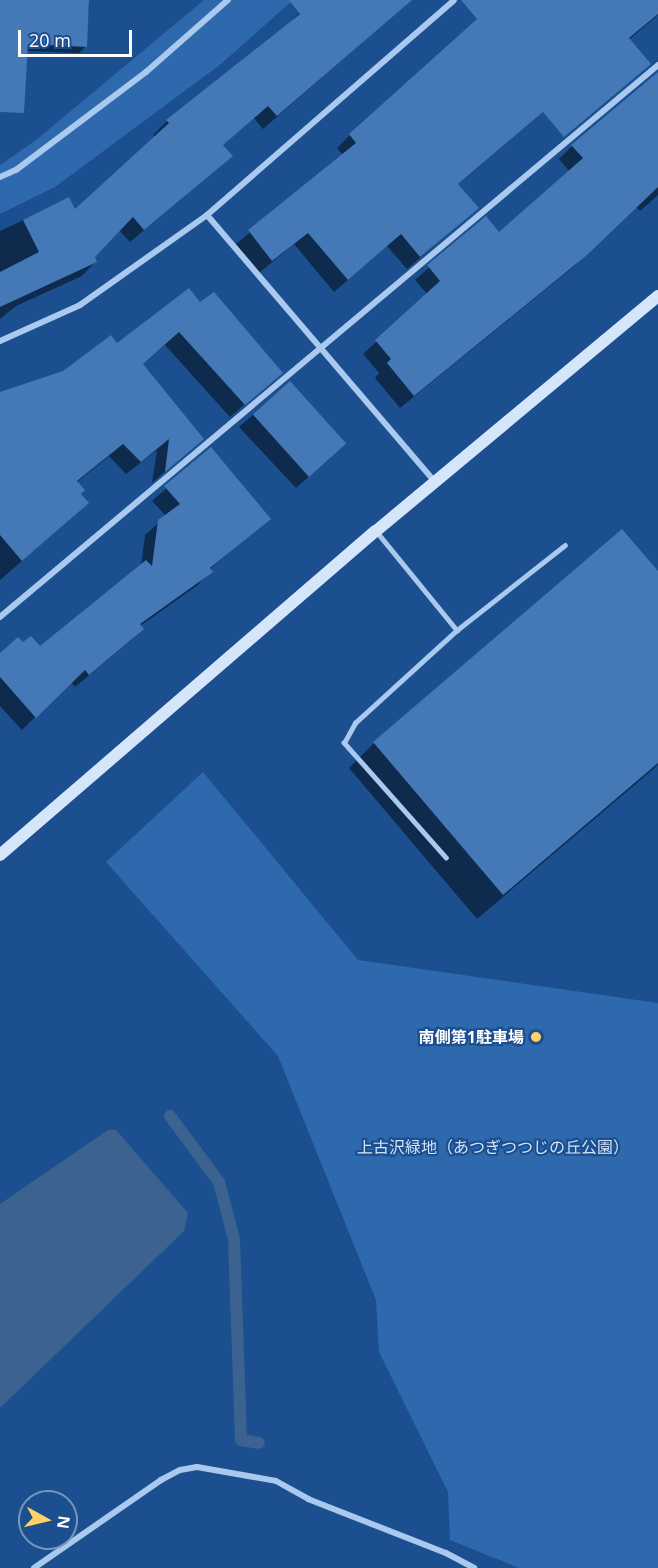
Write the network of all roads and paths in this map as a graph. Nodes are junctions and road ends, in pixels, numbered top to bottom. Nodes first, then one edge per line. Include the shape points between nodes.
1 (228, 0) edge
2 (454, 0) edge
3 (658, 65) edge
4 (0, 177) edge
5 (207, 215) junction
6 (658, 296) edge
7 (0, 341) edge
8 (320, 346) junction
9 (435, 482) junction
10 (376, 531) junction
11 (565, 544) dead end
12 (0, 617) edge
13 (457, 630) junction
14 (0, 855) edge
15 (446, 858) dead end
16 (34, 1568) edge
17 (474, 1568) edge

1 - 4 street via 146,72 16,170
2 - 5 street
3 - 8 street
5 - 7 street via 80,305
5 - 8 street
6 - 9 street
8 - 9 street
8 - 12 street
9 - 10 street
10 - 13 lane
10 - 14 street
11 - 13 lane
13 - 15 lane via 355,723 344,743
16 - 17 street via 161,1480 197,1467 276,1480 309,1499 446,1553

